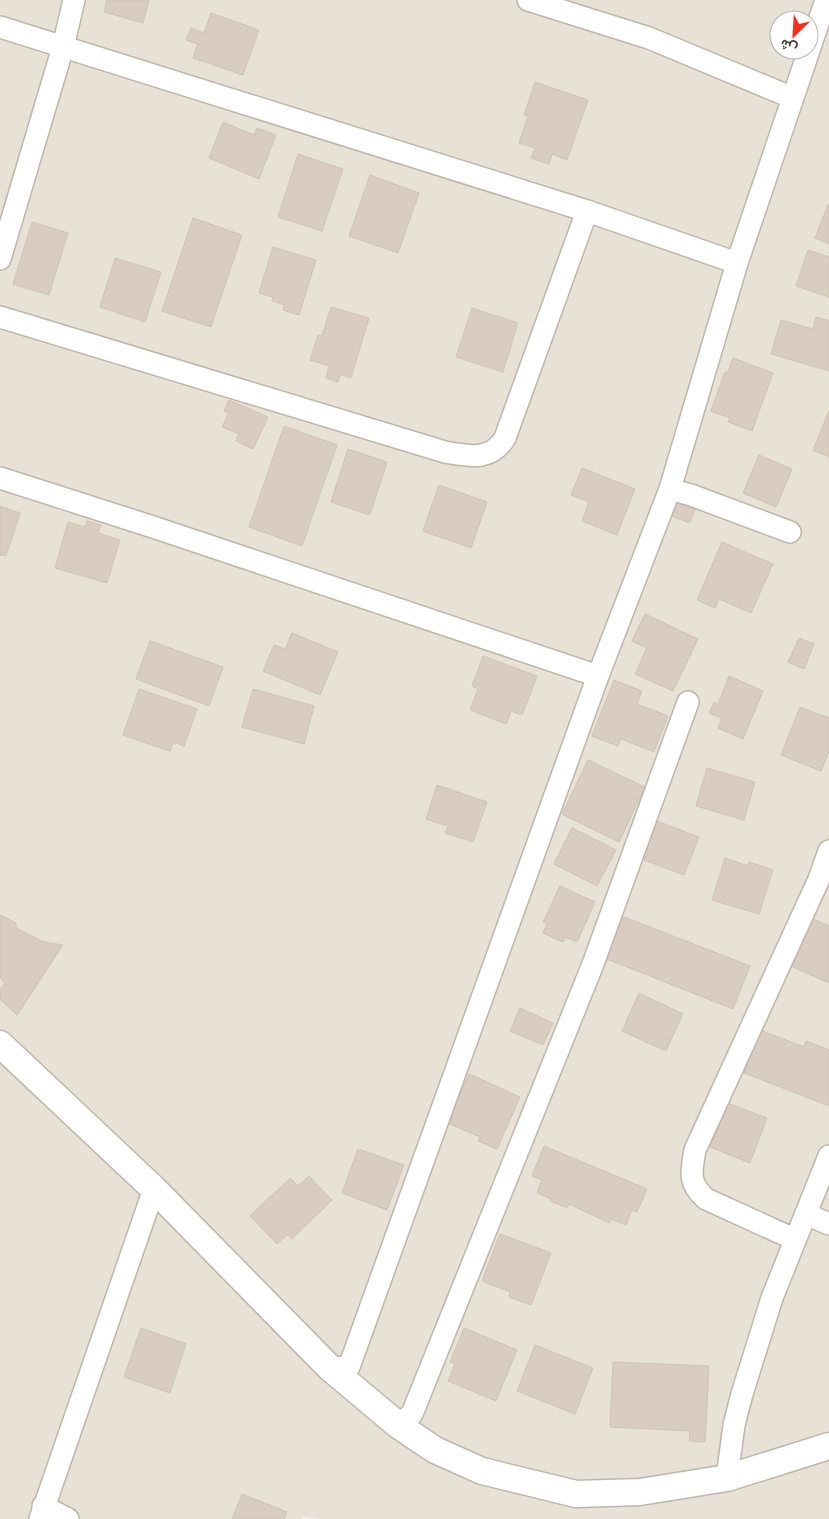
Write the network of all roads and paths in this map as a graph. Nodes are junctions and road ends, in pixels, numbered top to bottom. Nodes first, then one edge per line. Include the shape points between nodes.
1 (74, 0) edge
2 (528, 0) edge
3 (826, 0) edge
4 (0, 27) edge
5 (821, 42) edge
6 (63, 47) junction
7 (793, 98) junction
8 (587, 211) junction
9 (0, 260) edge
10 (737, 264) junction
11 (0, 317) edge
12 (0, 478) edge
13 (670, 489) junction
14 (790, 532) dead end
15 (598, 676) junction
16 (688, 702) dead end
17 (829, 851) edge
18 (824, 882) edge
19 (0, 1044) edge
20 (829, 1156) edge
21 (154, 1189) junction
22 (806, 1214) junction
23 (829, 1224) edge
24 (794, 1239) junction
25 (330, 1368) junction
26 (398, 1425) junction
27 (829, 1446) edge
28 (727, 1478) junction
29 (41, 1512) edge
30 (68, 1519) edge

1 - 6 street
2 - 7 street via 649,38
3 - 5 street
4 - 6 street
5 - 7 street
6 - 8 street
6 - 9 street
7 - 10 street
8 - 10 street
8 - 11 street via 505,438 500,447 489,454 468,456 445,452
10 - 13 street
12 - 15 street
13 - 14 street
13 - 15 street
15 - 25 street via 349,1366
16 - 26 street via 593,964 502,1192 412,1414
17 - 18 street
18 - 24 street via 695,1150 692,1168 697,1191 706,1199
19 - 21 street
20 - 22 street
21 - 25 street
21 - 29 street
22 - 23 street
22 - 24 street
24 - 28 street via 742,1394
25 - 26 street
26 - 28 street via 435,1450 482,1471 576,1494 640,1492
27 - 28 street
29 - 30 street

